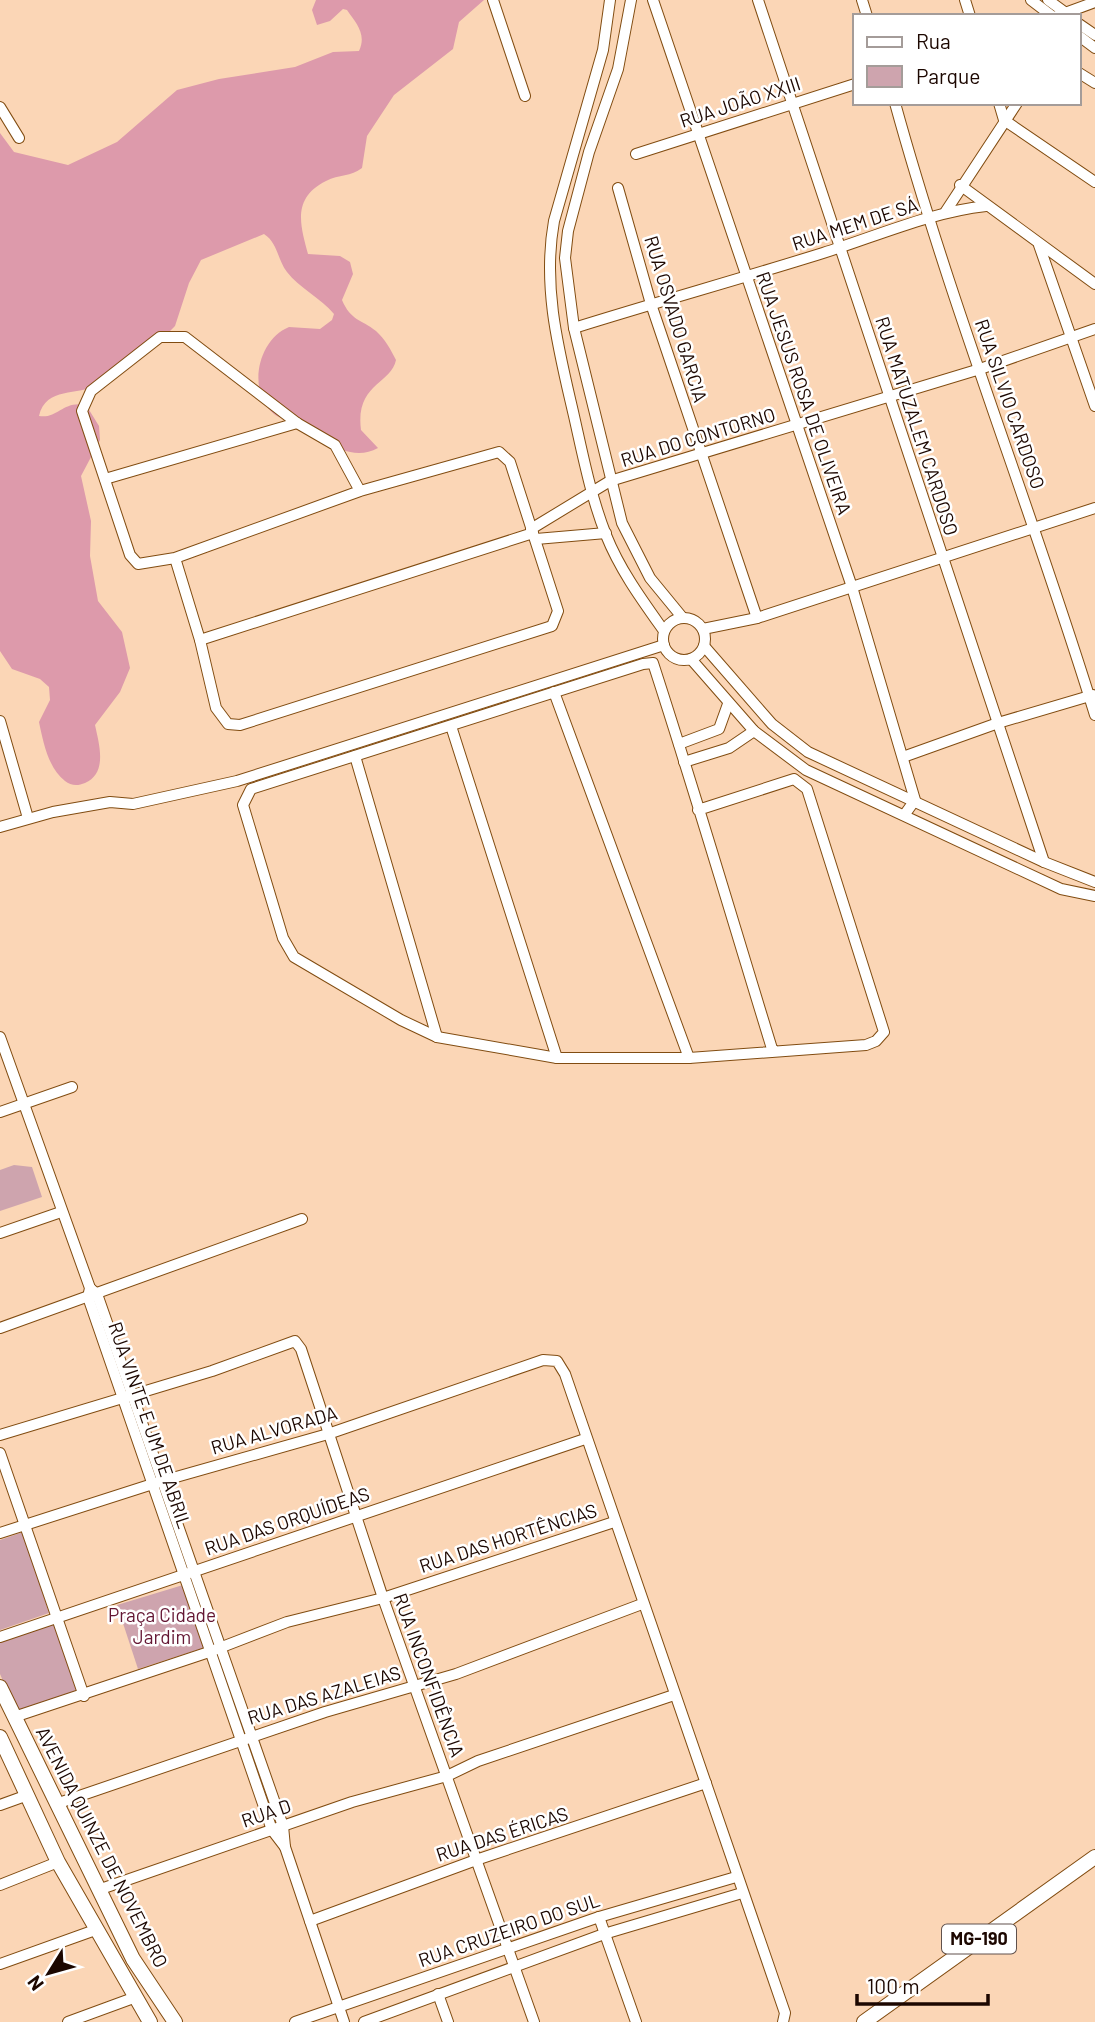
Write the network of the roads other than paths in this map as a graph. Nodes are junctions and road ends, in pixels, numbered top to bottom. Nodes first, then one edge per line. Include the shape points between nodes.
1 (493, 0) edge
2 (610, 0) edge
3 (631, 0) edge
4 (653, 0) edge
5 (758, 0) edge
6 (1031, 0) edge
7 (1048, 0) edge
8 (1079, 3) edge
9 (1093, 5) edge
10 (1059, 14) edge
11 (1060, 14) edge
12 (1062, 14) edge
13 (608, 21) junction
14 (628, 25) junction
15 (853, 84) edge
16 (525, 96) dead end
17 (793, 102) junction
18 (896, 105) edge
19 (1000, 105) edge
20 (1015, 105) edge
21 (0, 107) edge
22 (1004, 120) junction
23 (700, 134) junction
24 (19, 138) dead end
25 (636, 154) dead end
26 (1095, 182) edge
27 (960, 185) junction
28 (618, 188) dead end
29 (986, 206) junction
30 (946, 211) junction
31 (927, 220) junction
32 (1039, 245) junction
33 (839, 248) junction
34 (745, 277) junction
35 (1095, 284) edge
36 (651, 304) junction
37 (574, 328) junction
38 (1095, 329) edge
39 (1071, 337) junction
40 (980, 369) junction
41 (888, 395) junction
42 (1095, 406) edge
43 (297, 423) junction
44 (796, 425) junction
45 (700, 454) junction
46 (105, 479) junction
47 (610, 481) junction
48 (360, 491) junction
49 (592, 491) junction
50 (1095, 509) edge
51 (1033, 526) junction
52 (606, 533) junction
53 (533, 534) junction
54 (175, 558) junction
55 (942, 559) junction
56 (852, 587) junction
57 (682, 617) junction
58 (757, 618) junction
59 (703, 629) junction
60 (664, 631) junction
61 (201, 640) junction
62 (664, 645) junction
63 (704, 646) junction
64 (691, 659) junction
65 (554, 692) junction
66 (1092, 695) edge
67 (729, 704) junction
68 (1095, 715) edge
69 (0, 722) edge
70 (998, 723) junction
71 (772, 724) junction
72 (451, 726) junction
73 (758, 733) junction
74 (679, 744) junction
75 (4, 753) edge
76 (355, 756) junction
77 (903, 758) junction
78 (684, 762) junction
79 (915, 800) junction
80 (698, 810) junction
81 (905, 814) junction
82 (28, 818) junction
83 (0, 827) edge
84 (1044, 862) junction
85 (1095, 882) edge
86 (1095, 896) edge
87 (0, 1037) edge
88 (437, 1037) junction
89 (773, 1052) junction
90 (556, 1058) junction
91 (689, 1058) junction
92 (72, 1087) dead end
93 (23, 1103) junction
94 (0, 1112) edge
95 (61, 1212) junction
96 (302, 1219) dead end
97 (0, 1233) edge
98 (92, 1293) junction
99 (0, 1328) edge
100 (127, 1396) junction
101 (328, 1434) junction
102 (0, 1435) edge
103 (585, 1439) junction
104 (0, 1453) edge
105 (157, 1483) junction
106 (354, 1516) junction
107 (614, 1522) junction
108 (25, 1525) junction
109 (0, 1534) edge
110 (189, 1573) junction
111 (383, 1598) junction
112 (642, 1604) junction
113 (57, 1618) junction
114 (0, 1637) edge
115 (221, 1647) junction
116 (209, 1652) junction
117 (414, 1686) junction
118 (0, 1687) edge
119 (674, 1695) junction
120 (84, 1696) junction
121 (14, 1717) junction
122 (0, 1737) edge
123 (246, 1737) junction
124 (32, 1756) junction
125 (11, 1766) junction
126 (447, 1776) junction
127 (706, 1783) junction
128 (26, 1796) junction
129 (56, 1804) junction
130 (0, 1805) edge
131 (277, 1828) junction
132 (1095, 1857) edge
133 (476, 1860) junction
134 (58, 1862) junction
135 (736, 1877) junction
136 (0, 1885) edge
137 (98, 1890) junction
138 (742, 1893) junction
139 (599, 1917) junction
140 (310, 1921) junction
141 (98, 1928) junction
142 (604, 1934) junction
143 (508, 1949) junction
144 (0, 1964) edge
145 (514, 1966) junction
146 (146, 1978) junction
147 (134, 1993) junction
148 (438, 1994) junction
149 (338, 2007) junction
150 (68, 2022) edge
151 (150, 2022) edge
152 (175, 2022) edge
153 (295, 2022) edge
154 (344, 2022) edge
155 (365, 2022) edge
156 (448, 2022) edge
157 (534, 2022) edge
158 (636, 2022) edge
159 (783, 2022) edge
160 (864, 2022) edge

1 - 16 street
2 - 13 street
3 - 14 street
4 - 23 street, RUA JESUS ROSA DE OLIVEIRA
5 - 17 street, RUA MATUZALEM CARDOSO
6 - 10 street
7 - 11 street
8 - 9 street
8 - 12 street
13 - 14 street
13 - 49 street via 549,248 555,334
14 - 37 street via 565,244
15 - 17 street, RUA JOÃO XXIII
17 - 23 street, RUA JOÃO XXIII
17 - 33 street, RUA MATUZALEM CARDOSO
18 - 31 street, RUA SILVIO CARDOSO
19 - 22 street
20 - 22 street
21 - 24 street
22 - 26 street
22 - 27 street
23 - 25 street, RUA JOÃO XXIII
23 - 34 street, RUA JESUS ROSA DE OLIVEIRA
27 - 29 street
27 - 30 street
28 - 36 street, RUA OSVADO GARCIA
29 - 30 street, RUA MEM DE SÁ
29 - 32 street
30 - 31 street, RUA MEM DE SÁ
31 - 33 street, RUA MEM DE SÁ
31 - 40 street, RUA SILVIO CARDOSO
32 - 35 street
32 - 39 street
33 - 34 street, RUA MEM DE SÁ
33 - 41 street, RUA MATUZALEM CARDOSO
34 - 36 street, RUA MEM DE SÁ
34 - 44 street, RUA JESUS ROSA DE OLIVEIRA
36 - 37 street, RUA MEM DE SÁ
36 - 45 street, RUA OSVADO GARCIA
37 - 47 street
38 - 39 street, RUA DO CONTORNO
39 - 40 street, RUA DO CONTORNO
39 - 42 street
40 - 41 street, RUA DO CONTORNO
40 - 51 street, RUA SILVIO CARDOSO
41 - 44 street, RUA DO CONTORNO
41 - 55 street, RUA MATUZALEM CARDOSO
43 - 46 street
43 - 46 street via 185,337 160,337 85,400 82,411
43 - 48 street via 335,445
44 - 45 street, RUA DO CONTORNO
44 - 56 street, RUA JESUS ROSA DE OLIVEIRA
45 - 47 street, RUA DO CONTORNO
45 - 58 street, RUA OSVADO GARCIA
46 - 54 street via 130,555 138,564
47 - 49 street, RUA DO CONTORNO
47 - 57 street via 638,557
48 - 53 street via 499,452 510,462
48 - 54 street
49 - 52 street
49 - 53 street, RUA DO CONTORNO
50 - 51 street
51 - 55 street
51 - 66 street, RUA SILVIO CARDOSO
52 - 53 street
52 - 60 street via 634,589
53 - 61 street
53 - 61 street via 558,611 552,626 240,725 228,724 216,708
54 - 61 street
55 - 56 street
55 - 70 street, RUA MATUZALEM CARDOSO
56 - 58 street
56 - 77 street, RUA JESUS ROSA DE OLIVEIRA
57 - 59 street via 695,620
57 - 60 street via 671,621
58 - 59 street
59 - 63 street
60 - 62 street
62 - 64 street via 672,656
62 - 82 street via 237,781 133,804 110,802
63 - 64 street
63 - 71 street
64 - 67 street
65 - 72 street
65 - 74 street via 653,663
65 - 91 street
66 - 68 street, RUA SILVIO CARDOSO
66 - 70 street
67 - 73 street
67 - 74 street via 719,729
69 - 75 street
70 - 77 street
70 - 84 street, RUA MATUZALEM CARDOSO
71 - 73 street
71 - 79 street via 827,762
72 - 76 street
72 - 90 street
73 - 78 street
73 - 81 street via 806,771
74 - 78 street
75 - 82 street
76 - 88 street
76 - 88 street via 251,789 243,804 247,818 283,938 294,957
77 - 79 street, RUA JESUS ROSA DE OLIVEIRA
78 - 80 street
79 - 81 street
79 - 84 street
80 - 89 street
80 - 89 street via 793,779 802,783 884,1032 866,1045
81 - 86 street via 1061,889
82 - 83 street
84 - 85 street
87 - 93 street, RUA VINTE E UM DE ABRIL
88 - 90 street
89 - 91 street
90 - 91 street
92 - 93 street
93 - 94 street
93 - 95 street, RUA VINTE E UM DE ABRIL
95 - 97 street
95 - 98 street, RUA VINTE E UM DE ABRIL
96 - 98 street
98 - 99 street
98 - 100 street, RUA VINTE E UM DE ABRIL
100 - 101 street, RUA INCONFIDÊNCIA via 293,1342 300,1349
100 - 102 street
100 - 105 street, RUA VINTE E UM DE ABRIL
101 - 103 street, RUA ALVORADA via 538,1362 557,1361
101 - 105 street, RUA ALVORADA
101 - 106 street, RUA INCONFIDÊNCIA
103 - 106 street, RUA DAS ORQUÍDEAS
103 - 107 street
104 - 108 street
105 - 108 street, RUA ALVORADA
105 - 110 street, RUA VINTE E UM DE ABRIL
106 - 110 street, RUA DAS ORQUÍDEAS
106 - 111 street, RUA INCONFIDÊNCIA
107 - 111 street, RUA DAS HORTÊNCIAS
107 - 112 street
108 - 109 street, RUA ALVORADA
108 - 113 street
110 - 113 street, RUA DAS ORQUÍDEAS
110 - 115 street, RUA VINTE E UM DE ABRIL
110 - 116 street, RUA VINTE E UM DE ABRIL
111 - 115 street, RUA DAS HORTÊNCIAS via 287,1622
111 - 117 street, RUA INCONFIDÊNCIA
112 - 117 street, RUA DAS AZALEIAS
112 - 119 street
113 - 114 street, RUA DAS ORQUÍDEAS
113 - 120 street
115 - 116 street, RUA DAS HORTÊNCIAS
115 - 123 street, RUA VINTE E UM DE ABRIL
116 - 120 street, RUA DAS HORTÊNCIAS
116 - 123 street, RUA VINTE E UM DE ABRIL
117 - 123 street, RUA DAS AZALEIAS
117 - 126 street, RUA INCONFIDÊNCIA
118 - 121 main road, AVENIDA QUINZE DE NOVEMBRO
119 - 126 street, RUA D via 478,1761
119 - 127 street
120 - 121 street, RUA DAS HORTÊNCIAS
121 - 124 main road, AVENIDA QUINZE DE NOVEMBRO
122 - 125 main road, AVENIDA QUINZE DE NOVEMBRO
123 - 129 street, RUA DAS AZALEIAS
123 - 131 street, RUA VINTE E UM DE ABRIL
124 - 125 main road
124 - 129 main road, AVENIDA QUINZE DE NOVEMBRO
125 - 128 main road, AVENIDA QUINZE DE NOVEMBRO
126 - 131 street, RUA D
126 - 133 street, RUA INCONFIDÊNCIA
127 - 133 street, RUA DAS ÉRICAS
127 - 135 street
128 - 130 street
128 - 134 main road, AVENIDA QUINZE DE NOVEMBRO
129 - 137 main road, AVENIDA QUINZE DE NOVEMBRO
131 - 137 street, RUA D
131 - 140 street, RUA VINTE E UM DE ABRIL
132 - 160 main road, MG-190
133 - 140 street, RUA DAS ÉRICAS
133 - 143 street, RUA INCONFIDÊNCIA
134 - 136 street
134 - 141 main road, AVENIDA QUINZE DE NOVEMBRO
135 - 138 street
135 - 139 street, RUA CRUZEIRO DO SUL
137 - 146 main road, AVENIDA QUINZE DE NOVEMBRO
138 - 142 street, RUA CRUZEIRO DO SUL
138 - 159 street via 785,2013
139 - 142 street
139 - 143 street, RUA CRUZEIRO DO SUL
140 - 149 street, RUA VINTE E UM DE ABRIL
141 - 144 street
141 - 147 main road, AVENIDA QUINZE DE NOVEMBRO
142 - 145 street, RUA CRUZEIRO DO SUL
142 - 158 street
143 - 145 street, RUA INCONFIDÊNCIA
143 - 149 street, RUA CRUZEIRO DO SUL
145 - 148 street, RUA CRUZEIRO DO SUL
145 - 157 street, RUA INCONFIDÊNCIA
146 - 147 main road
146 - 152 main road, AVENIDA QUINZE DE NOVEMBRO
147 - 150 street
147 - 151 main road, AVENIDA QUINZE DE NOVEMBRO
148 - 155 street, RUA CRUZEIRO DO SUL
148 - 156 street
149 - 153 street, RUA CRUZEIRO DO SUL
149 - 154 street, RUA VINTE E UM DE ABRIL

